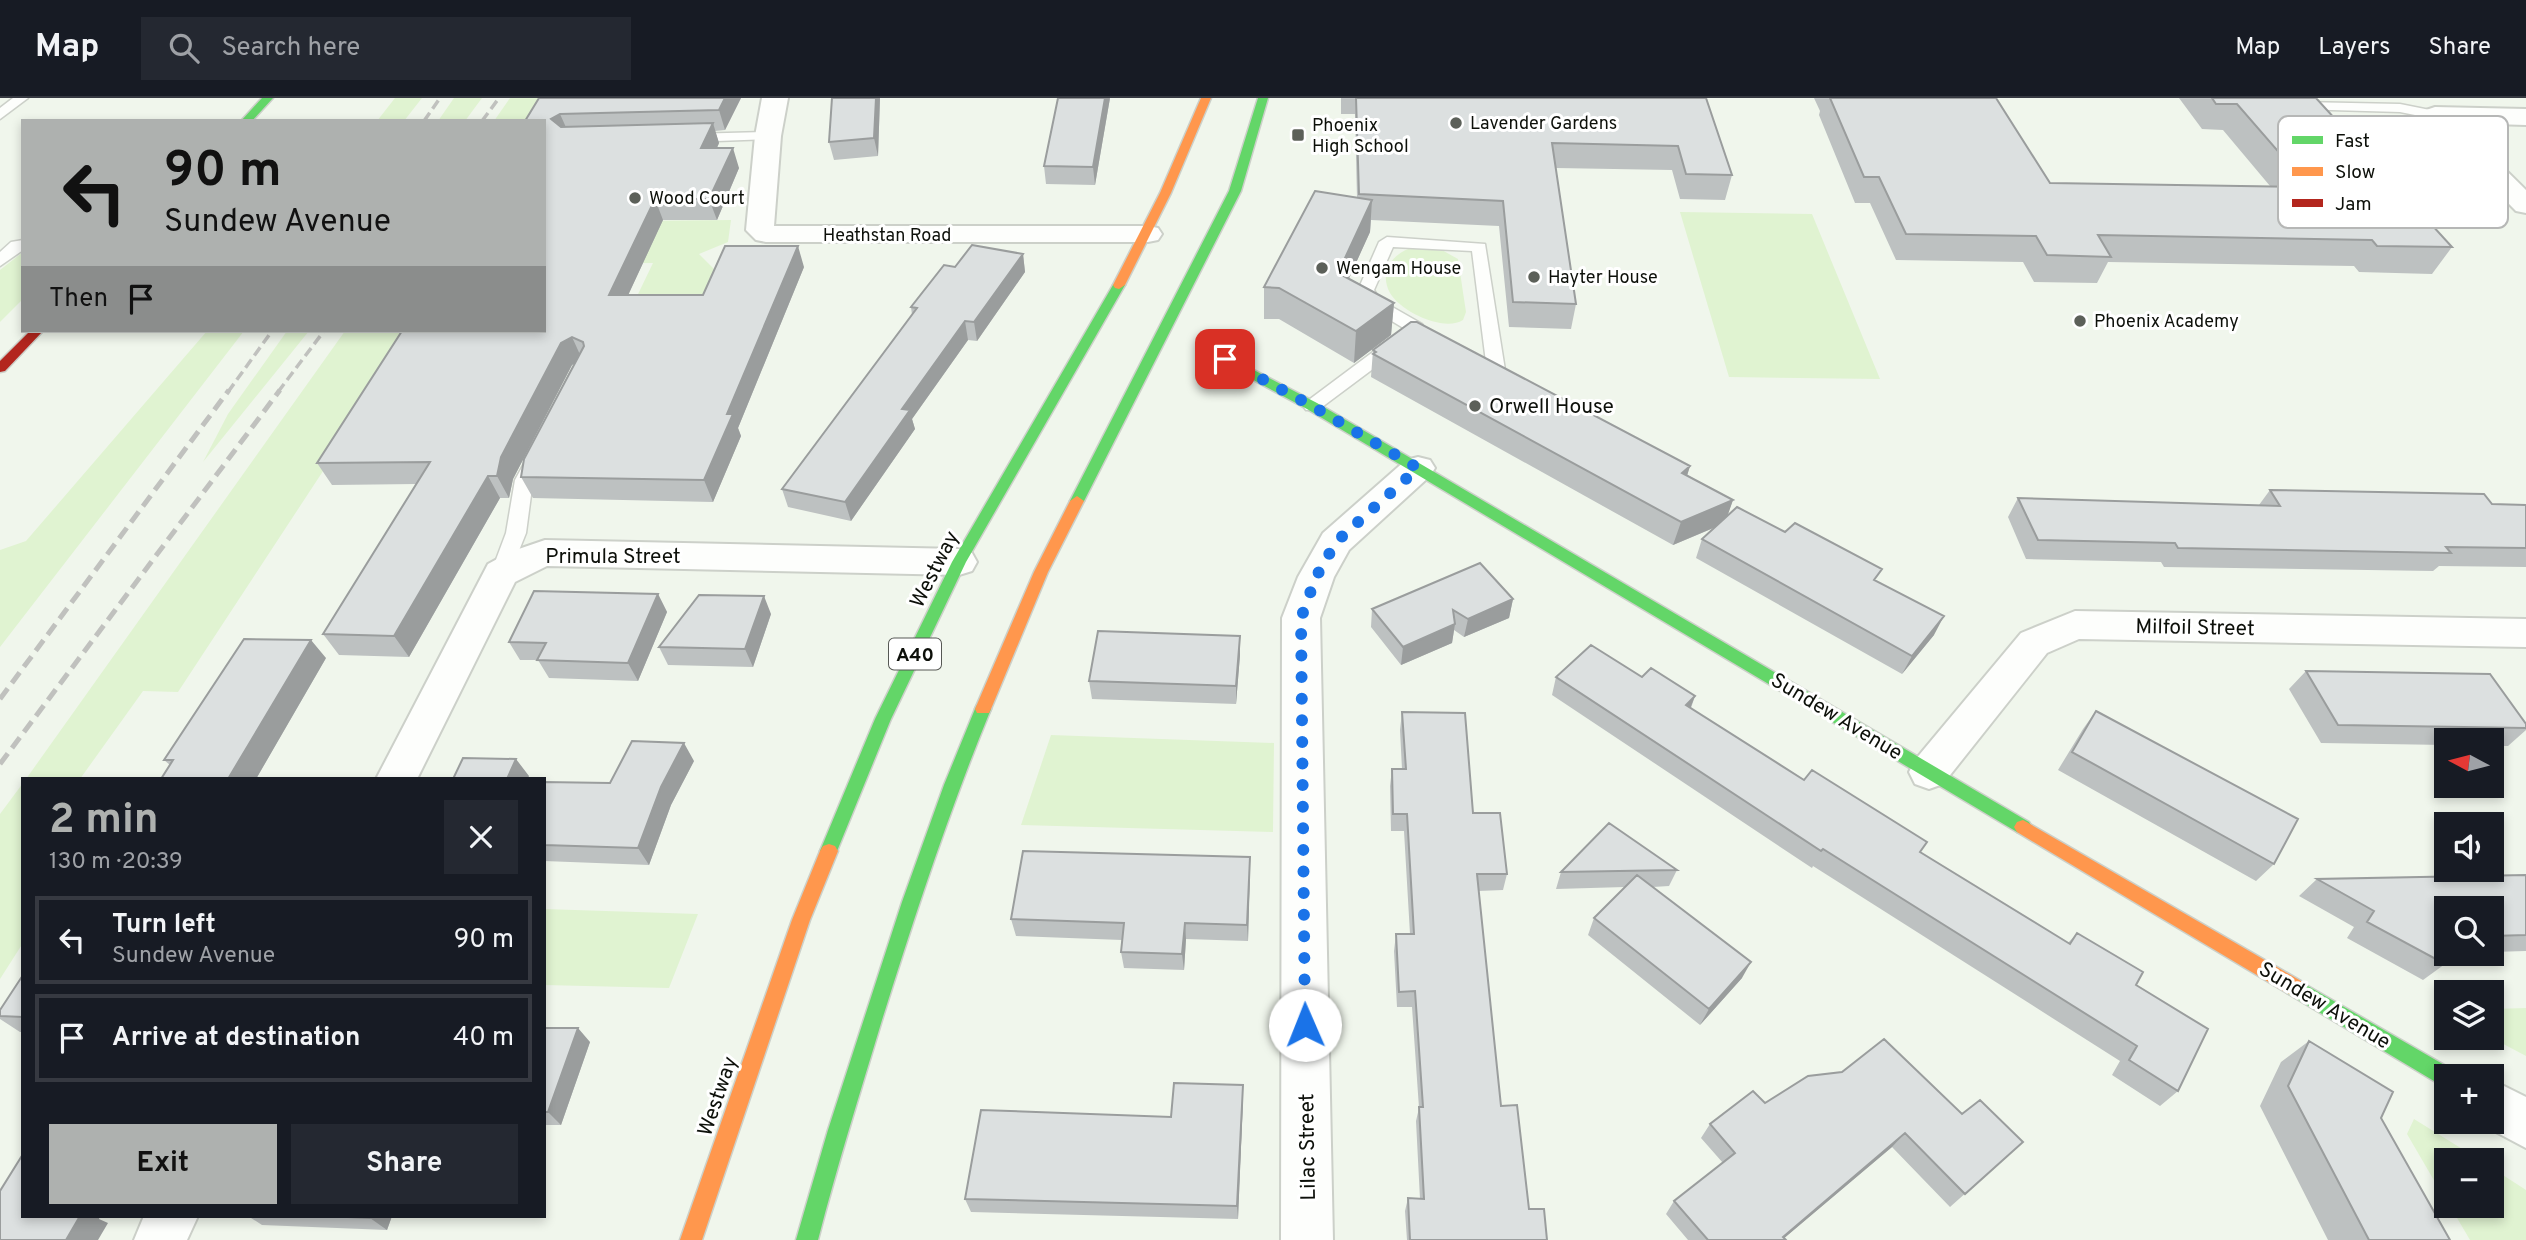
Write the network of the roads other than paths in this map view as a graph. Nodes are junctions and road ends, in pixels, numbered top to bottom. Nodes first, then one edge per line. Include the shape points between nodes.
1 (21, 98) edge
2 (268, 98) edge
3 (775, 98) edge
4 (1206, 98) edge
5 (1263, 98) edge
6 (2302, 106) edge
7 (2427, 106) edge
8 (0, 115) edge
9 (2526, 117) edge
10 (248, 119) edge
11 (768, 136) junction
12 (675, 138) edge
13 (2508, 187) edge
14 (2526, 205) edge
15 (1148, 234) junction
16 (21, 245) edge
17 (0, 261) edge
18 (35, 333) edge
19 (1473, 358) edge
20 (1225, 359) dead end
21 (0, 368) edge
22 (1312, 406) junction
23 (547, 434) edge
24 (1418, 468) junction
25 (960, 562) junction
26 (501, 573) junction
27 (2526, 633) edge
28 (1929, 772) junction
29 (397, 777) edge
30 (2434, 1070) edge
31 (2504, 1111) edge
32 (2526, 1124) edge
33 (171, 1218) edge
34 (160, 1240) edge
35 (691, 1240) edge
36 (807, 1240) edge
37 (1307, 1240) edge

1 - 8 lane
2 - 10 main road
3 - 11 street, Heathstan Road
4 - 15 main road, Westway / A40
5 - 36 main road via 1235,191 1041,572 948,792 833,1144
6 - 7 lane
7 - 9 street
11 - 12 lane
11 - 15 street, Heathstan Road via 760,229 766,234
13 - 14 street
15 - 25 main road, Westway / A40
16 - 17 lane
18 - 21 main road
19 - 22 lane via 1501,373 1479,247 1387,242 1366,290 1373,303 1422,331
20 - 22 main road, Sundew Avenue
22 - 24 main road, Sundew Avenue
23 - 26 lane via 524,480 516,533
24 - 28 main road, Sundew Avenue
24 - 37 street, Lilac Street via 1336,542 1316,577 1301,618
25 - 26 street, Primula Street via 545,553
25 - 35 main road, Westway / A40 via 883,719 801,920
26 - 29 street
27 - 28 street, Milfoil Street via 2075,625 2034,643
28 - 30 main road, Sundew Avenue
31 - 32 street
33 - 34 street

